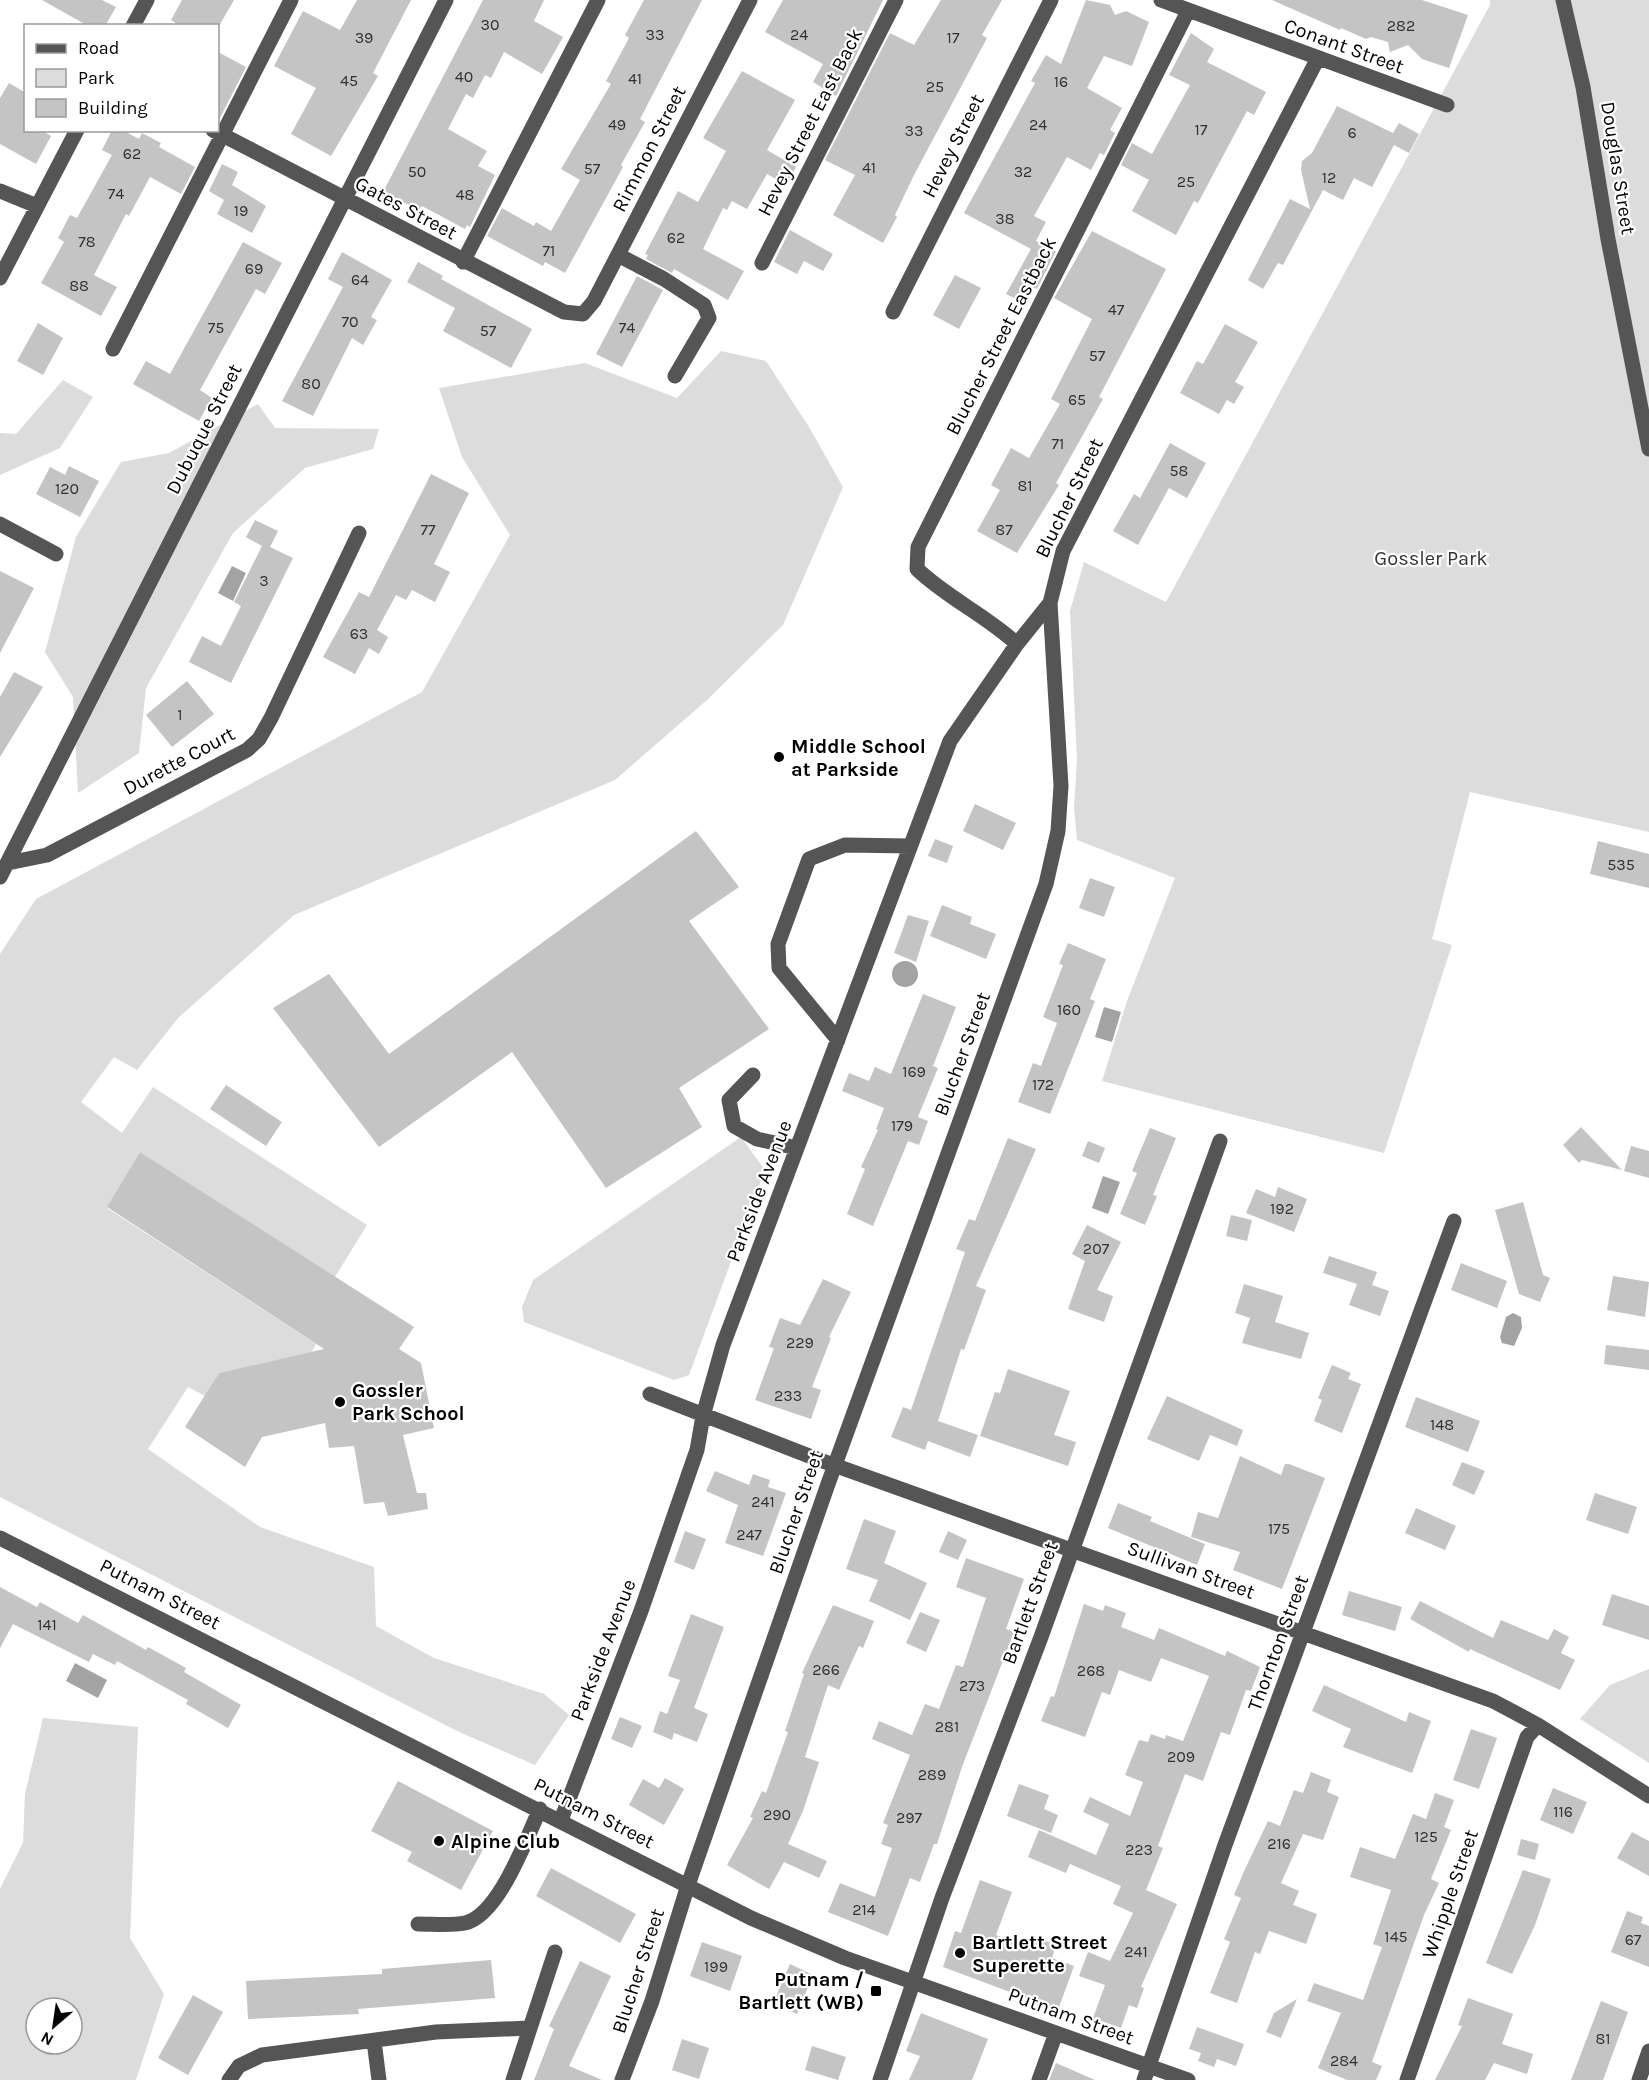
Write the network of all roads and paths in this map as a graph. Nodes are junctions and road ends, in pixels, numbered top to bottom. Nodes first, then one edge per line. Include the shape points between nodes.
1 (147, 0) edge
2 (291, 0) edge
3 (446, 0) edge
4 (598, 0) edge
5 (750, 0) edge
6 (896, 0) edge
7 (1051, 0) edge
8 (1563, 0) edge
9 (1166, 1) edge
10 (1188, 11) junction
11 (134, 24) edge
12 (1317, 58) junction
13 (1447, 105) dead end
14 (219, 129) edge
15 (76, 132) edge
16 (217, 133) edge
17 (0, 191) edge
18 (344, 200) junction
19 (37, 206) junction
20 (618, 255) junction
21 (463, 262) junction
22 (762, 262) dead end
23 (0, 278) edge
24 (893, 312) dead end
25 (583, 314) joint
26 (113, 348) dead end
27 (675, 376) dead end
28 (1649, 449) edge
29 (0, 524) edge
30 (359, 533) dead end
31 (56, 554) dead end
32 (1050, 603) junction
33 (1017, 644) junction
34 (910, 846) junction
35 (8, 863) junction
36 (0, 877) edge
37 (838, 1040) junction
38 (753, 1075) dead end
39 (1220, 1141) dead end
40 (797, 1149) junction
41 (1454, 1221) dead end
42 (650, 1394) dead end
43 (703, 1416) junction
44 (835, 1464) junction
45 (0, 1538) edge
46 (1071, 1550) junction
47 (1304, 1633) junction
48 (1538, 1725) junction
49 (1649, 1796) edge
50 (540, 1809) junction
51 (561, 1820) junction
52 (688, 1886) junction
53 (418, 1924) dead end
54 (555, 1952) dead end
55 (914, 1983) junction
56 (529, 2028) junction
57 (1056, 2033) junction
58 (374, 2041) junction
59 (1649, 2052) edge
60 (1146, 2073) edge
61 (229, 2080) edge
62 (379, 2080) edge
63 (513, 2080) edge
64 (622, 2080) edge
65 (880, 2080) edge
66 (1039, 2080) edge
67 (1188, 2080) edge
68 (1407, 2080) edge
69 (1640, 2080) edge

1 - 11 street
2 - 14 street
3 - 18 street, Dubuque Street
4 - 21 street
5 - 20 street, Rimmon Street
6 - 22 street, Hevey Street East Back
7 - 24 street, Hevey Street
8 - 28 street, Douglas Street via 1583,87
9 - 10 street, Conant Street
10 - 12 street, Conant Street
10 - 33 street, Blucher Street Eastback via 918,547 916,569 938,589 1002,629
12 - 13 street, Conant Street
12 - 32 street, Blucher Street via 1063,551
15 - 19 street
16 - 18 street, Gates Street
16 - 26 street
17 - 19 street
18 - 21 street, Gates Street
18 - 35 street, Dubuque Street
19 - 23 street
20 - 25 street, Rimmon Street
20 - 27 street via 704,305 709,318
21 - 25 street, Gates Street via 564,312
29 - 31 street
30 - 35 street, Durette Court via 259,739 247,750 47,855
32 - 33 street, Parkside Avenue
32 - 44 street, Blucher Street via 1061,786 1058,831 1046,884
33 - 34 street, Parkside Avenue via 950,741
34 - 37 street, Parkside Avenue
34 - 37 street via 845,845 809,859 778,944 779,968
35 - 36 street, Dubuque Street
37 - 40 street, Parkside Avenue
38 - 40 street via 729,1100 734,1126 757,1139
39 - 46 street, Bartlett Street
40 - 43 street, Parkside Avenue via 723,1345
41 - 47 street, Thornton Street
42 - 43 street, Sullivan Street
43 - 44 street, Sullivan Street
43 - 51 street, Parkside Avenue via 697,1450 641,1611
44 - 46 street, Sullivan Street
44 - 52 street, Blucher Street
45 - 50 street, Putnam Street
46 - 47 street, Sullivan Street
46 - 55 street, Bartlett Street
47 - 48 street, Sullivan Street via 1493,1701
47 - 60 street, Thornton Street
48 - 49 street, Sullivan Street
48 - 68 street, Whipple Street via 1527,1737
50 - 51 street, Putnam Street
50 - 53 street via 513,1868 487,1910 466,1923
51 - 52 street, Putnam Street
52 - 55 street, Putnam Street via 844,1959
52 - 64 street, Blucher Street
54 - 56 street
55 - 57 street, Putnam Street
55 - 65 street, Bartlett Street
56 - 58 street via 436,2032
56 - 63 street
57 - 60 street, Putnam Street
57 - 66 street
58 - 61 street via 262,2055 239,2066
58 - 62 street
59 - 69 street
60 - 67 street, Putnam Street

